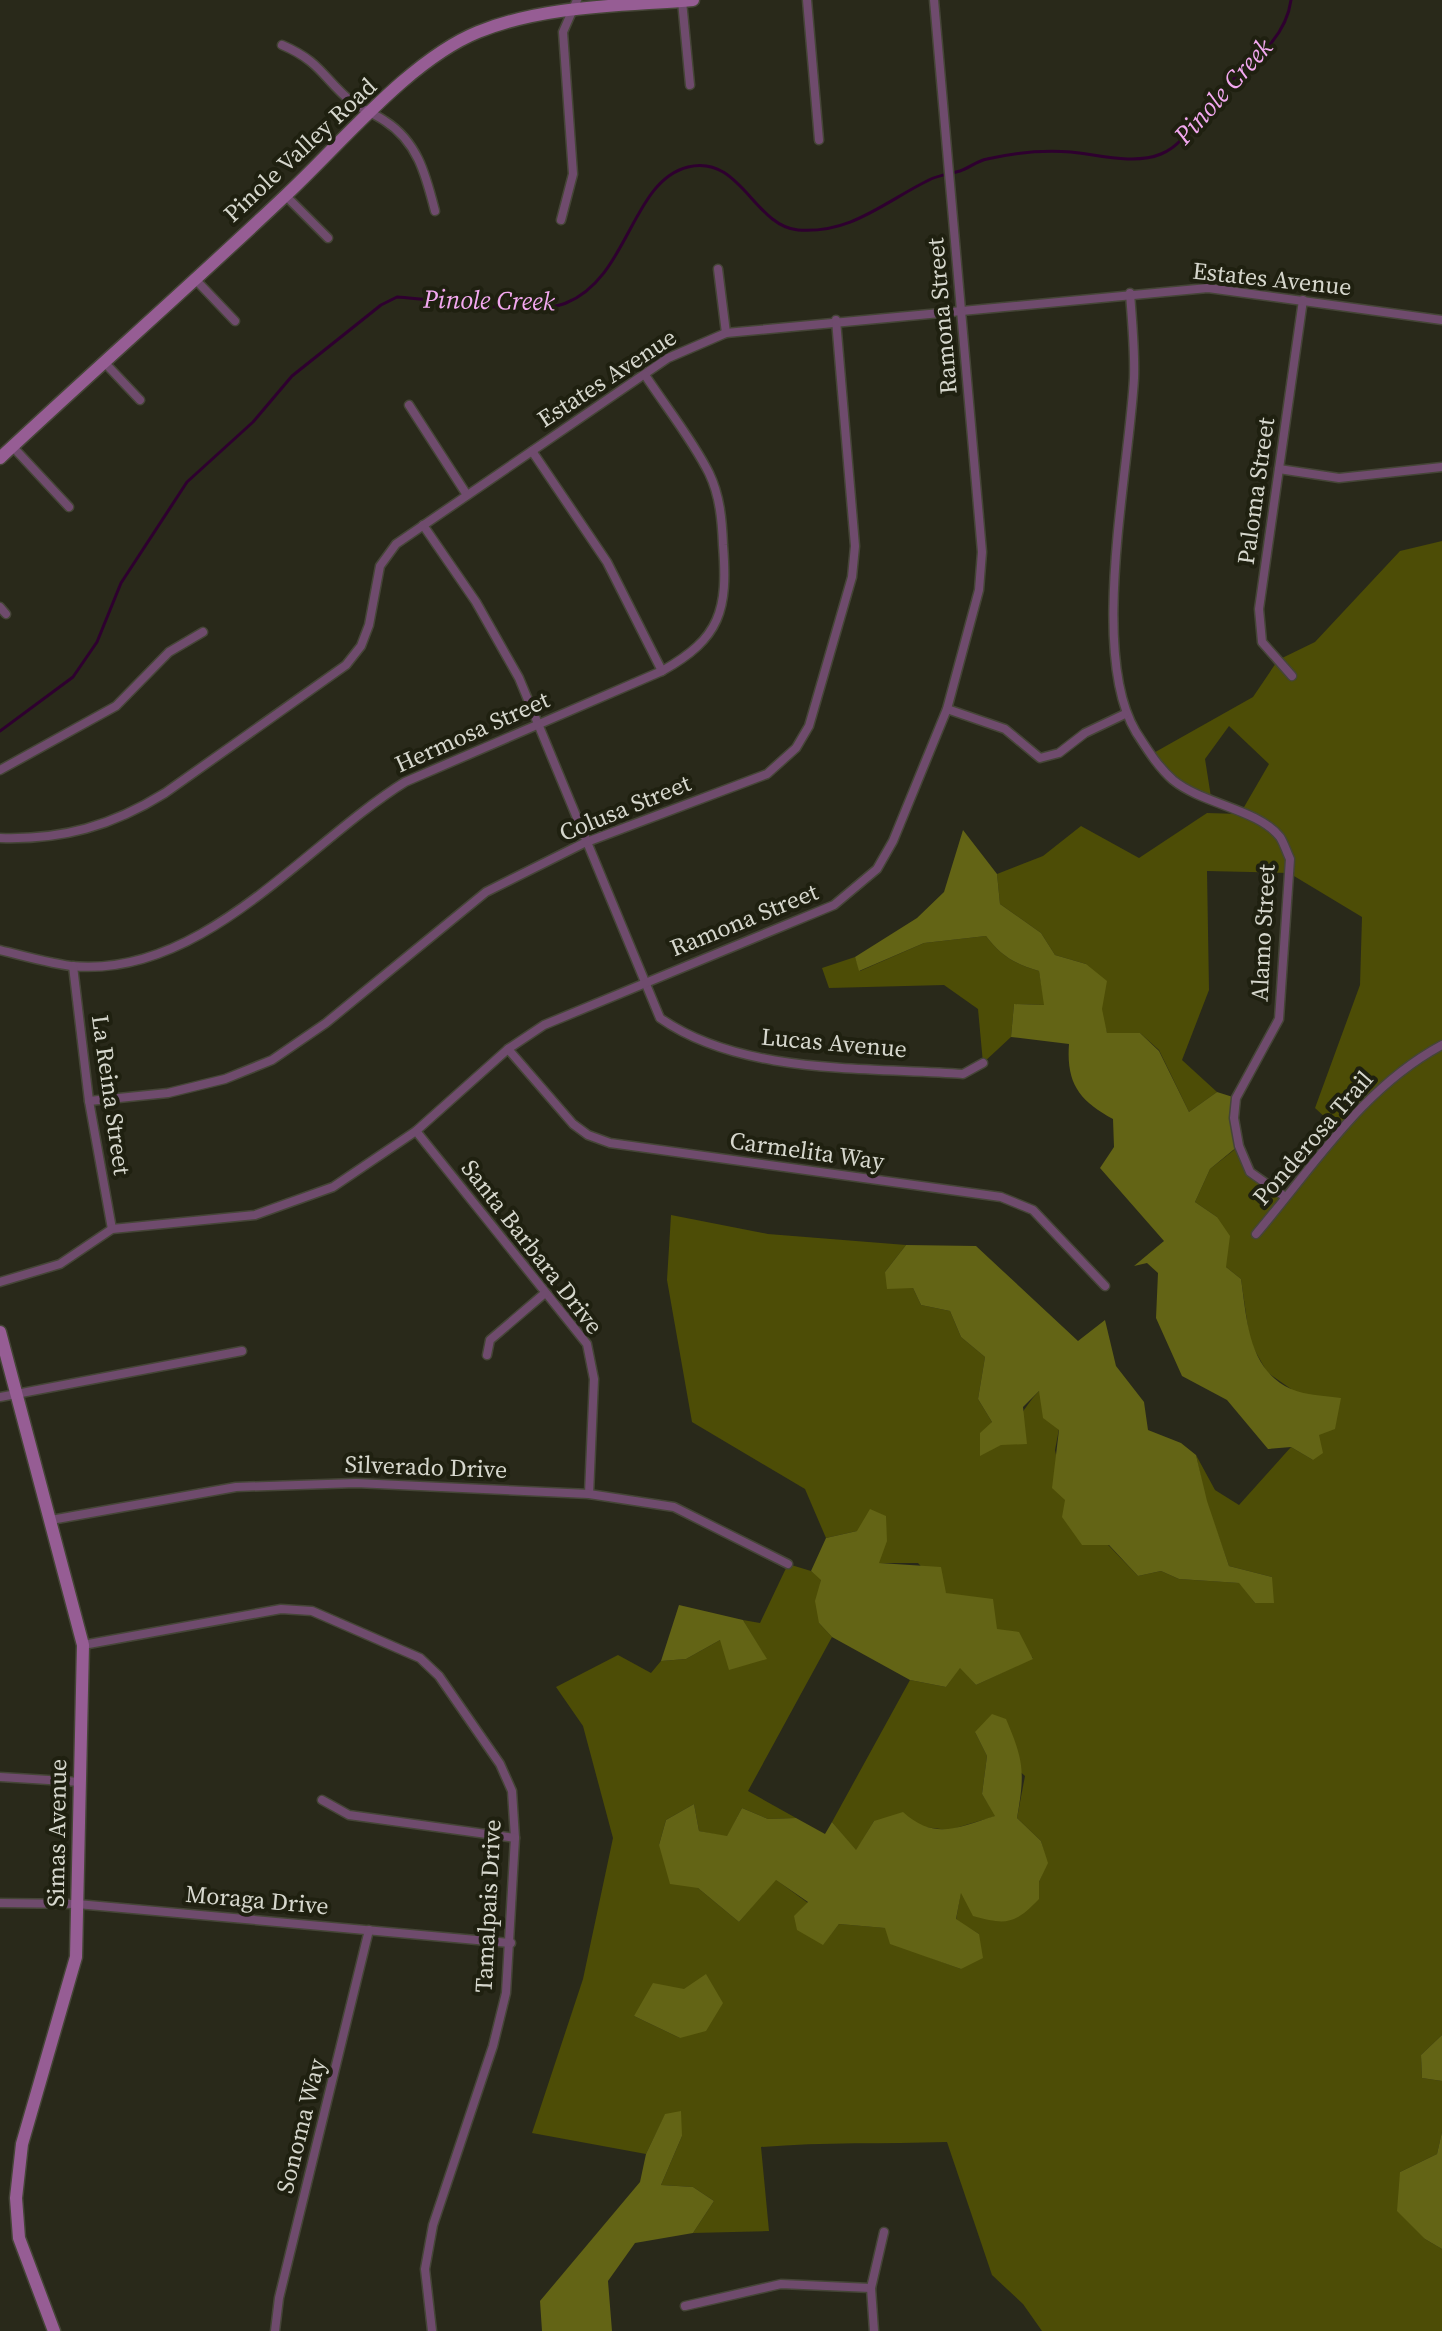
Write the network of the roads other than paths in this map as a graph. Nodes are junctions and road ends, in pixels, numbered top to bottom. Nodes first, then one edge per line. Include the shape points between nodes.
1 (693, 0) edge
2 (807, 0) edge
3 (934, 0) edge
4 (682, 1) edge
5 (574, 5) edge
6 (282, 45) dead end
7 (690, 85) dead end
8 (370, 113) junction
9 (819, 140) dead end
10 (286, 196) junction
11 (435, 211) dead end
12 (561, 220) dead end
13 (328, 238) dead end
14 (718, 269) dead end
15 (194, 278) junction
16 (1130, 293) junction
17 (1303, 300) junction
18 (961, 308) junction
19 (836, 320) junction
20 (1442, 320) edge
21 (235, 321) dead end
22 (726, 333) junction
23 (104, 362) junction
24 (645, 375) junction
25 (140, 400) dead end
26 (409, 405) dead end
27 (12, 446) junction
28 (532, 451) junction
29 (0, 458) edge
30 (1442, 467) edge
31 (1279, 469) junction
32 (467, 495) junction
33 (69, 507) dead end
34 (423, 525) junction
35 (203, 632) dead end
36 (662, 671) junction
37 (1292, 676) dead end
38 (947, 709) junction
39 (1125, 714) junction
40 (537, 725) junction
41 (0, 770) edge
42 (0, 838) edge
43 (584, 843) junction
44 (0, 950) edge
45 (73, 966) junction
46 (644, 982) junction
47 (1442, 1045) edge
48 (508, 1049) junction
49 (983, 1063) dead end
50 (89, 1101) junction
51 (416, 1131) junction
52 (1284, 1196) junction
53 (112, 1229) junction
54 (1256, 1234) dead end
55 (0, 1282) edge
56 (1105, 1286) dead end
57 (545, 1293) junction
58 (0, 1332) edge
59 (242, 1351) dead end
60 (487, 1355) dead end
61 (16, 1393) junction
62 (0, 1397) edge
63 (589, 1494) junction
64 (51, 1520) junction
65 (788, 1564) dead end
66 (83, 1645) junction
67 (0, 1777) edge
68 (81, 1782) junction
69 (322, 1800) dead end
70 (515, 1838) junction
71 (0, 1903) edge
72 (77, 1904) junction
73 (369, 1930) junction
74 (511, 1943) junction
75 (884, 2232) dead end
76 (871, 2288) junction
77 (685, 2306) dead end
78 (54, 2331) edge
79 (275, 2331) edge
80 (432, 2331) edge
81 (874, 2331) edge

1 - 4 street, Pinole Valley Road
2 - 9 street
3 - 18 street, Ramona Street
4 - 5 street, Pinole Valley Road
4 - 7 street
5 - 8 street, Pinole Valley Road via 478,32 424,66
5 - 12 street via 563,32 573,174
6 - 8 street via 309,56 353,103
8 - 10 street, Pinole Valley Road
8 - 11 street via 388,123 424,166
10 - 13 street
10 - 15 street, Pinole Valley Road
14 - 22 street
15 - 21 street
15 - 23 street, Pinole Valley Road
16 - 17 street, Estates Avenue via 1208,288
16 - 18 street, Estates Avenue
16 - 39 street, Alamo Street via 1134,377 1112,626 1116,681
17 - 20 street, Estates Avenue
17 - 31 street, Paloma Street
18 - 19 street, Estates Avenue
18 - 38 street, Ramona Street via 982,552 979,590
19 - 22 street, Estates Avenue
19 - 43 street, Colusa Street via 855,546 852,577 809,726 796,748 767,774
22 - 24 street, Estates Avenue via 678,353
23 - 25 street
23 - 27 street, Pinole Valley Road
24 - 28 street, Estates Avenue
24 - 36 street, Hermosa Street via 715,487 727,590 710,634 692,654
26 - 32 street
27 - 29 street, Pinole Valley Road
27 - 33 street
28 - 32 street, Estates Avenue
28 - 36 street via 607,562
30 - 31 street via 1339,478
31 - 37 street, Paloma Street via 1259,609 1262,642
32 - 34 street, Estates Avenue
34 - 40 street, Lucas Avenue via 482,612 519,678
34 - 42 street, Estates Avenue via 396,544 380,566 369,625 346,665 134,813 68,835
35 - 41 street via 169,652 116,706
36 - 40 street, Hermosa Street
38 - 39 street via 1005,729 1040,758 1059,753
38 - 46 street, Ramona Street via 877,869 834,905
39 - 52 street, Alamo Street via 1150,755 1174,781 1254,818 1279,837 1290,859 1279,1019 1236,1098 1234,1118 1250,1172
40 - 43 street, Lucas Avenue
40 - 45 street, Hermosa Street via 380,797 251,902 209,929 139,958
43 - 46 street, Lucas Avenue
43 - 50 street, Colusa Street via 486,892 326,1023 272,1060 168,1093
44 - 45 street, Hermosa Street
45 - 50 street, La Reina Street
46 - 48 street, Ramona Street via 544,1025
46 - 49 street, Lucas Avenue via 660,1018 681,1033 764,1059 963,1074
47 - 52 street, Ponderosa Trail via 1406,1065 1369,1098
48 - 51 street, Ramona Street
48 - 56 street, Carmelita Way via 588,1135 648,1149 1009,1200 1033,1210
50 - 53 street, La Reina Street
51 - 53 street, Ramona Street via 333,1187 255,1215
51 - 57 street, Santa Barbara Drive
52 - 54 street, Ponderosa Trail
53 - 55 street, Ramona Street via 60,1264
57 - 60 street via 490,1340
57 - 63 street, Santa Barbara Drive via 587,1344 594,1379
58 - 61 street, Simas Avenue
59 - 61 street
61 - 62 street
61 - 64 street, Simas Avenue
63 - 64 street, Silverado Drive via 356,1483 236,1487
63 - 65 street, Silverado Drive via 674,1507
64 - 66 street, Simas Avenue
66 - 68 street, Simas Avenue
66 - 70 street, Tamalpais Drive via 281,1609 312,1611 420,1658 439,1676 500,1764 512,1791
67 - 68 street
68 - 72 street, Simas Avenue
69 - 70 street via 349,1815
70 - 74 street, Tamalpais Drive
71 - 72 street, Moraga Drive
72 - 73 street, Moraga Drive
72 - 78 street, Simas Avenue via 76,1957 22,2144 17,2183 19,2238
73 - 74 street, Moraga Drive
73 - 79 street, Sonoma Way
74 - 80 street, Tamalpais Drive via 493,2046 433,2225 425,2269
75 - 76 street
76 - 77 street via 781,2284
76 - 81 street

